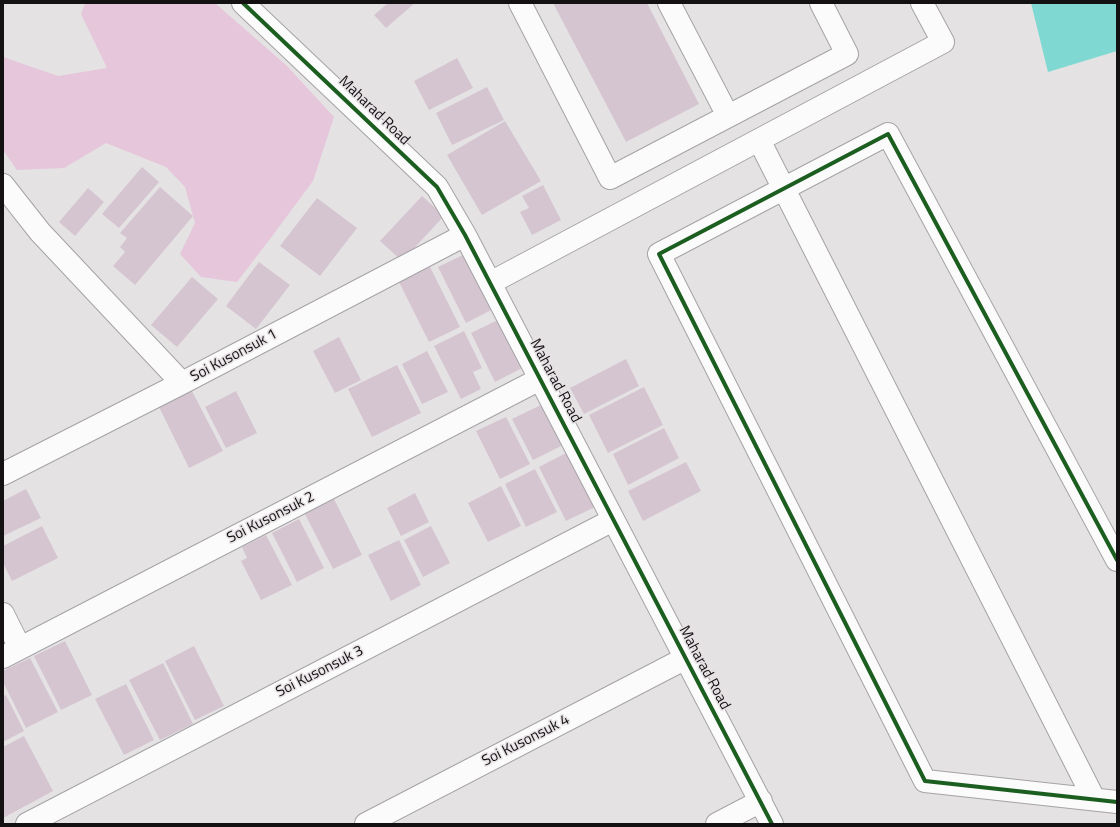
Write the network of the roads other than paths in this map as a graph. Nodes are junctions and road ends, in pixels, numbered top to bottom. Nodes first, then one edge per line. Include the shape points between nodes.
1 (243, 3) edge
2 (520, 3) edge
3 (669, 3) edge
4 (821, 3) edge
5 (922, 3) edge
6 (728, 116) junction
7 (759, 140) junction
8 (3, 185) edge
9 (783, 188) junction
10 (465, 235) junction
11 (490, 283) junction
12 (540, 379) junction
13 (182, 383) junction
14 (3, 474) edge
15 (614, 520) junction
16 (1117, 560) edge
17 (3, 614) edge
18 (12, 652) edge
19 (686, 658) junction
20 (1094, 799) junction
21 (761, 802) junction
22 (1117, 802) edge
23 (27, 824) edge
24 (366, 824) edge
25 (717, 824) edge
26 (772, 824) edge

1 - 10 street, Maharad Road via 437,188
2 - 6 street via 610,178
3 - 6 street
4 - 6 street via 847,54
5 - 7 street via 943,42
7 - 9 street
7 - 11 street
8 - 13 street via 40,232
9 - 16 street via 888,134
9 - 20 street
9 - 20 street via 659,254 925,781
10 - 11 street, Maharad Road
10 - 13 street, Soi Kusonsuk 1
11 - 12 street, Maharad Road
12 - 15 street, Maharad Road
12 - 18 street, Soi Kusonsuk 2
13 - 14 street, Soi Kusonsuk 1
15 - 19 street, Maharad Road
15 - 23 street, Soi Kusonsuk 3
17 - 18 street
19 - 21 street, Maharad Road
19 - 24 street, Soi Kusonsuk 4
20 - 22 street
21 - 25 street
21 - 26 street, Maharad Road

